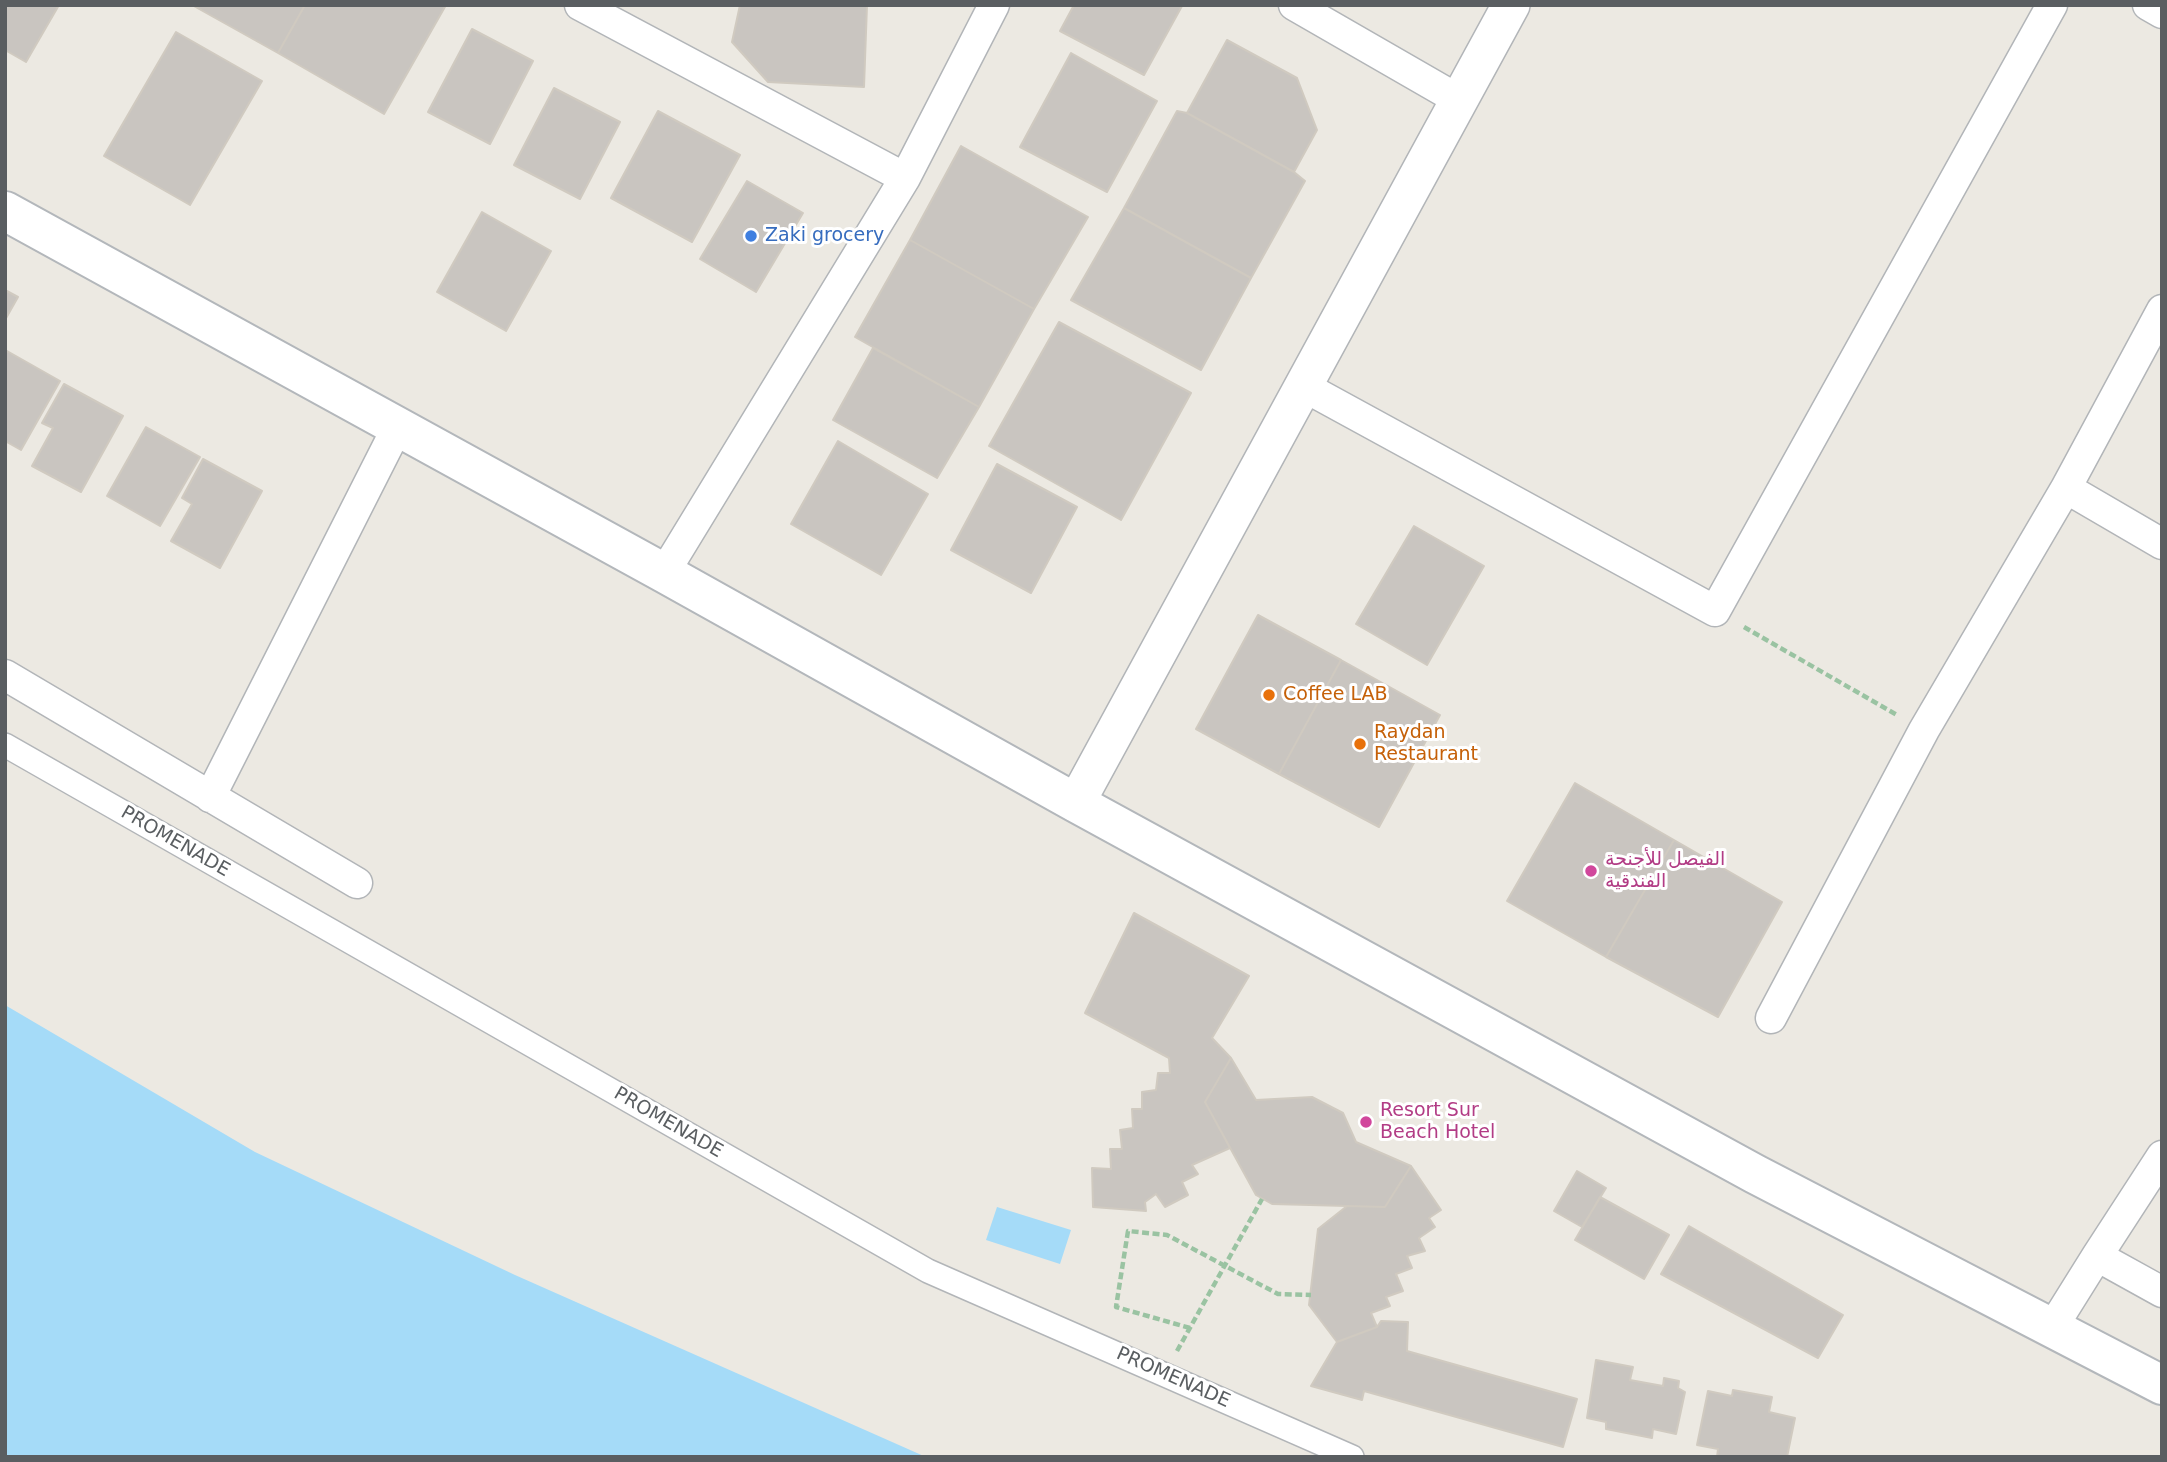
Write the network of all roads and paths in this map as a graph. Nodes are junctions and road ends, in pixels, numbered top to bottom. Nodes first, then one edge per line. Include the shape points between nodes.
1 (580, 5) edge
2 (993, 5) edge
3 (1294, 5) edge
4 (1511, 5) edge
5 (2052, 5) edge
6 (2148, 5) edge
7 (2162, 13) edge
8 (1459, 100) junction
9 (905, 178) junction
10 (5, 211) edge
11 (2162, 310) edge
12 (1303, 386) junction
13 (398, 426) junction
14 (2066, 488) junction
15 (2162, 544) edge
16 (664, 573) junction
17 (1715, 611) junction
18 (5, 676) edge
19 (1924, 730) junction
20 (5, 745) edge
21 (210, 797) junction
22 (1076, 803) junction
23 (357, 883) dead end
24 (1771, 1018) dead end
25 (2162, 1156) edge
26 (1262, 1199) dead end
27 (2097, 1256) junction
28 (2162, 1292) edge
29 (1311, 1295) dead end
30 (1191, 1328) junction
31 (2052, 1328) junction
32 (1165, 1374) junction
33 (2162, 1385) edge
34 (1352, 1457) edge

1 - 9 street
2 - 9 street
3 - 8 street
4 - 8 street
5 - 17 street
6 - 7 street
8 - 12 street
9 - 16 street
10 - 13 main road
11 - 14 street
12 - 17 street
12 - 22 street
13 - 16 main road
13 - 21 street
14 - 15 street
14 - 19 street
16 - 22 main road
17 - 19 path
18 - 21 street
19 - 24 street
20 - 32 street, PROMENADE via 928,1271
21 - 23 street
22 - 31 main road via 1755,1174
25 - 27 street
26 - 30 path
27 - 28 street
27 - 31 street
29 - 30 path via 1278,1294 1167,1235 1128,1231 1116,1307
30 - 32 path
31 - 33 main road
32 - 34 street, PROMENADE

